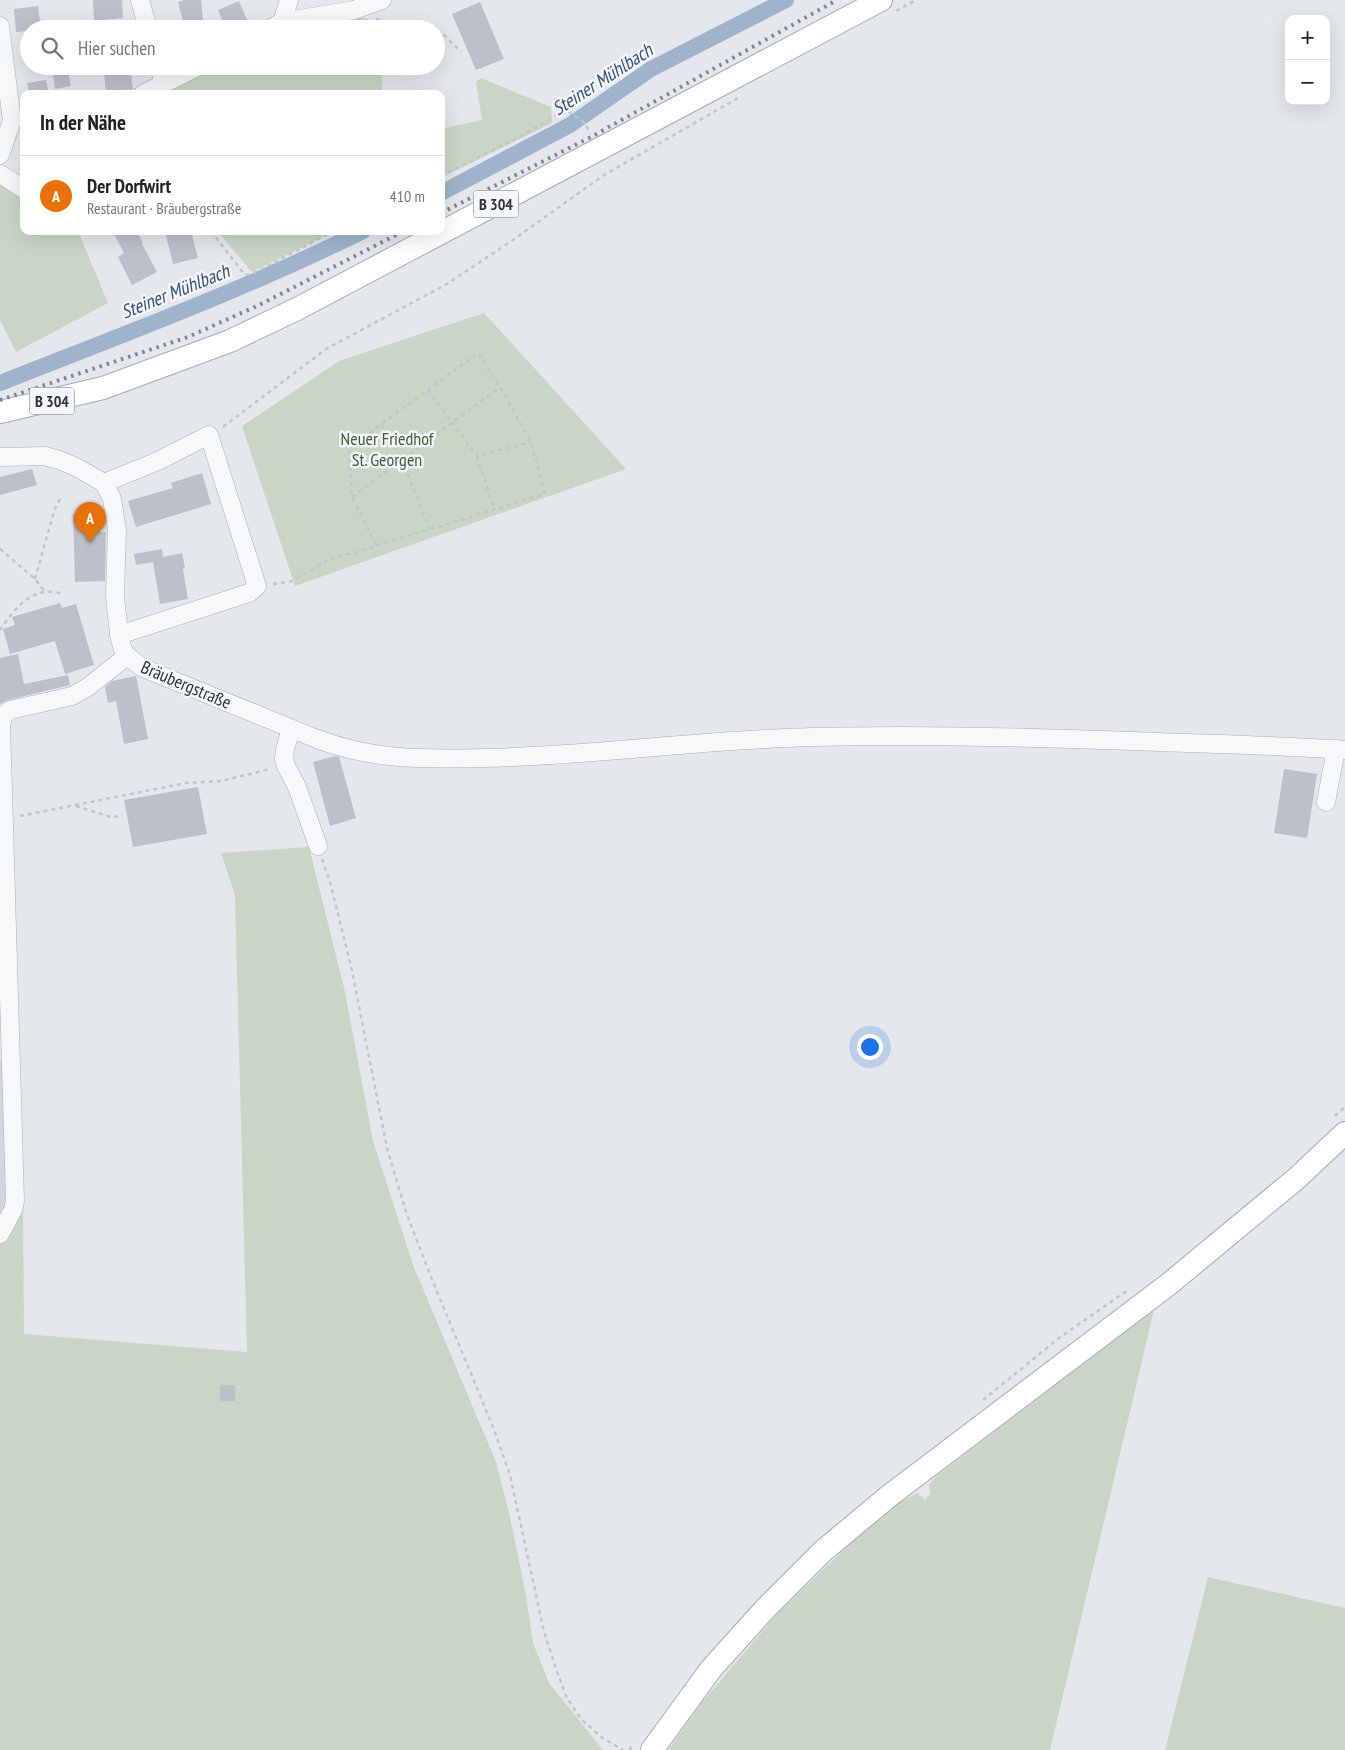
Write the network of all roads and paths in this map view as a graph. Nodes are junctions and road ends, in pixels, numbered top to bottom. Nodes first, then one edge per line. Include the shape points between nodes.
1 (140, 0) edge
2 (289, 0) edge
3 (382, 0) edge
4 (916, 0) edge
5 (886, 7) edge
6 (146, 20) edge
7 (279, 20) edge
8 (305, 20) edge
9 (0, 26) edge
10 (445, 36) edge
11 (461, 52) dead end
12 (162, 75) edge
13 (182, 75) edge
14 (164, 84) junction
15 (151, 90) edge
16 (744, 96) dead end
17 (0, 105) edge
18 (18, 120) edge
19 (592, 137) dead end
20 (0, 155) edge
21 (0, 174) edge
22 (445, 174) edge
23 (20, 186) edge
24 (445, 230) edge
25 (214, 235) edge
26 (326, 235) edge
27 (436, 235) edge
28 (500, 387) junction
29 (428, 390) junction
30 (0, 412) edge
31 (452, 422) junction
32 (381, 425) junction
33 (209, 435) junction
34 (531, 442) junction
35 (477, 456) junction
36 (0, 457) edge
37 (402, 459) junction
38 (104, 483) junction
39 (352, 497) junction
40 (60, 499) dead end
41 (494, 509) junction
42 (429, 529) junction
43 (376, 545) junction
44 (0, 549) edge
45 (35, 579) junction
46 (256, 586) junction
47 (45, 592) junction
48 (61, 593) dead end
49 (0, 630) edge
50 (119, 634) junction
51 (127, 656) junction
52 (2, 714) edge
53 (291, 729) junction
54 (1340, 750) edge
55 (286, 766) junction
56 (1326, 802) dead end
57 (74, 806) junction
58 (123, 816) dead end
59 (4, 817) junction
60 (318, 846) joint
61 (6, 1063) edge
62 (1345, 1133) edge
63 (0, 1234) edge
64 (623, 1750) edge
65 (652, 1750) edge

1 - 6 street
2 - 7 street
3 - 8 street via 354,10
4 - 5 path
5 - 24 main road, B 304 via 603,146
9 - 18 street
10 - 11 path
12 - 14 street
13 - 14 street
14 - 15 street
16 - 33 path via 604,175 447,284 326,349
17 - 18 street
18 - 20 street
19 - 22 path via 585,123 566,110
21 - 23 street
25 - 26 path via 245,276
27 - 30 main road, B 304 via 230,341 103,388
28 - 29 path via 478,353
28 - 31 path
28 - 34 path
29 - 31 path
29 - 32 path
31 - 35 path
31 - 37 path
32 - 37 path
32 - 39 path via 349,448
33 - 38 street
33 - 46 street
34 - 35 path
34 - 41 path via 545,494
35 - 41 path
36 - 38 street via 45,456 76,467
37 - 39 path
37 - 42 path
38 - 50 street, Bräubergstraße via 112,499 117,530 115,596
39 - 43 path
40 - 45 path
41 - 42 path
42 - 43 path
43 - 46 path via 326,561 293,581
44 - 45 path
45 - 47 path
46 - 50 street via 249,594
47 - 48 path
47 - 49 path via 24,601
50 - 51 street, Bräubergstraße
51 - 52 street via 72,696
51 - 53 street, Bräubergstraße via 143,668
52 - 59 street
53 - 54 street, Bräubergstraße via 362,753 432,759 558,755 774,739 864,736 1081,739
53 - 55 street via 285,749
54 - 56 street
55 - 57 path via 221,781 186,783
55 - 60 street
57 - 58 path via 111,817
57 - 59 path
59 - 61 street
60 - 64 path via 350,966 388,1148 410,1221 510,1475 544,1632 556,1669 566,1698 581,1719 601,1737
61 - 63 street via 14,1201 13,1210
62 - 65 main road via 1297,1178 1169,1284 889,1496 824,1551 711,1669

